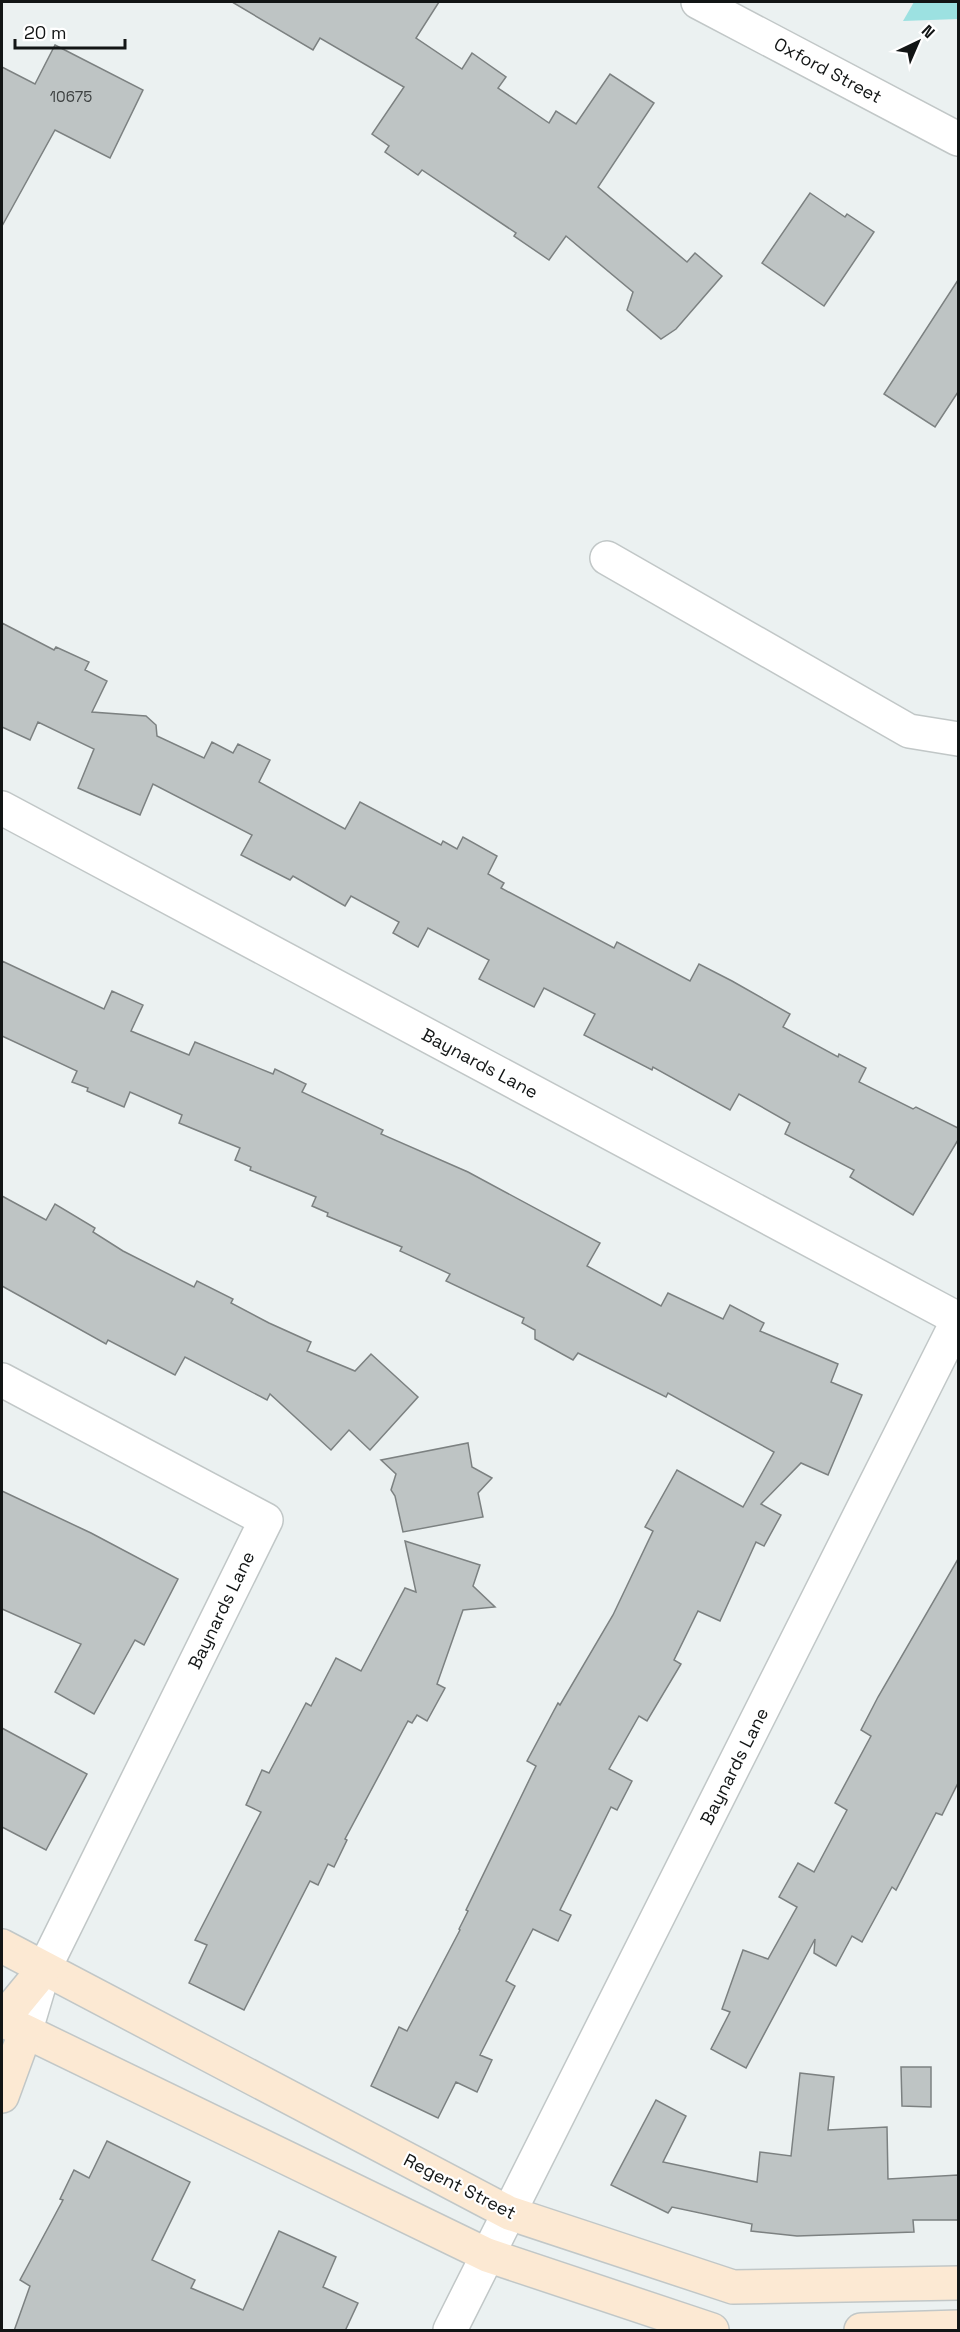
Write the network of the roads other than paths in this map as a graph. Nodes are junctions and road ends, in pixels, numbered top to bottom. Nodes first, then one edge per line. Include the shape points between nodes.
1 (698, 2) edge
2 (958, 139) edge
3 (607, 558) dead end
4 (958, 740) edge
5 (2, 808) edge
6 (958, 1319) edge
7 (2, 1380) edge
8 (2, 1947) edge
9 (44, 1969) junction
10 (9, 2024) edge
11 (2, 2096) edge
12 (509, 2213) junction
13 (487, 2254) junction
14 (958, 2283) edge
15 (958, 2327) edge
16 (450, 2331) edge
17 (712, 2331) edge
18 (861, 2331) edge

1 - 2 street, Oxford Street
3 - 4 street via 909,731
5 - 6 street, Baynards Lane
6 - 12 street, Baynards Lane
7 - 9 street, Baynards Lane via 266,1520
8 - 9 street, Regent Street
9 - 10 street
9 - 12 street, Regent Street
10 - 11 street
10 - 13 street
12 - 13 street, Baynards Lane
12 - 14 street, Regent Street via 733,2288
13 - 16 street, Baynards Lane
13 - 17 street
15 - 18 street

